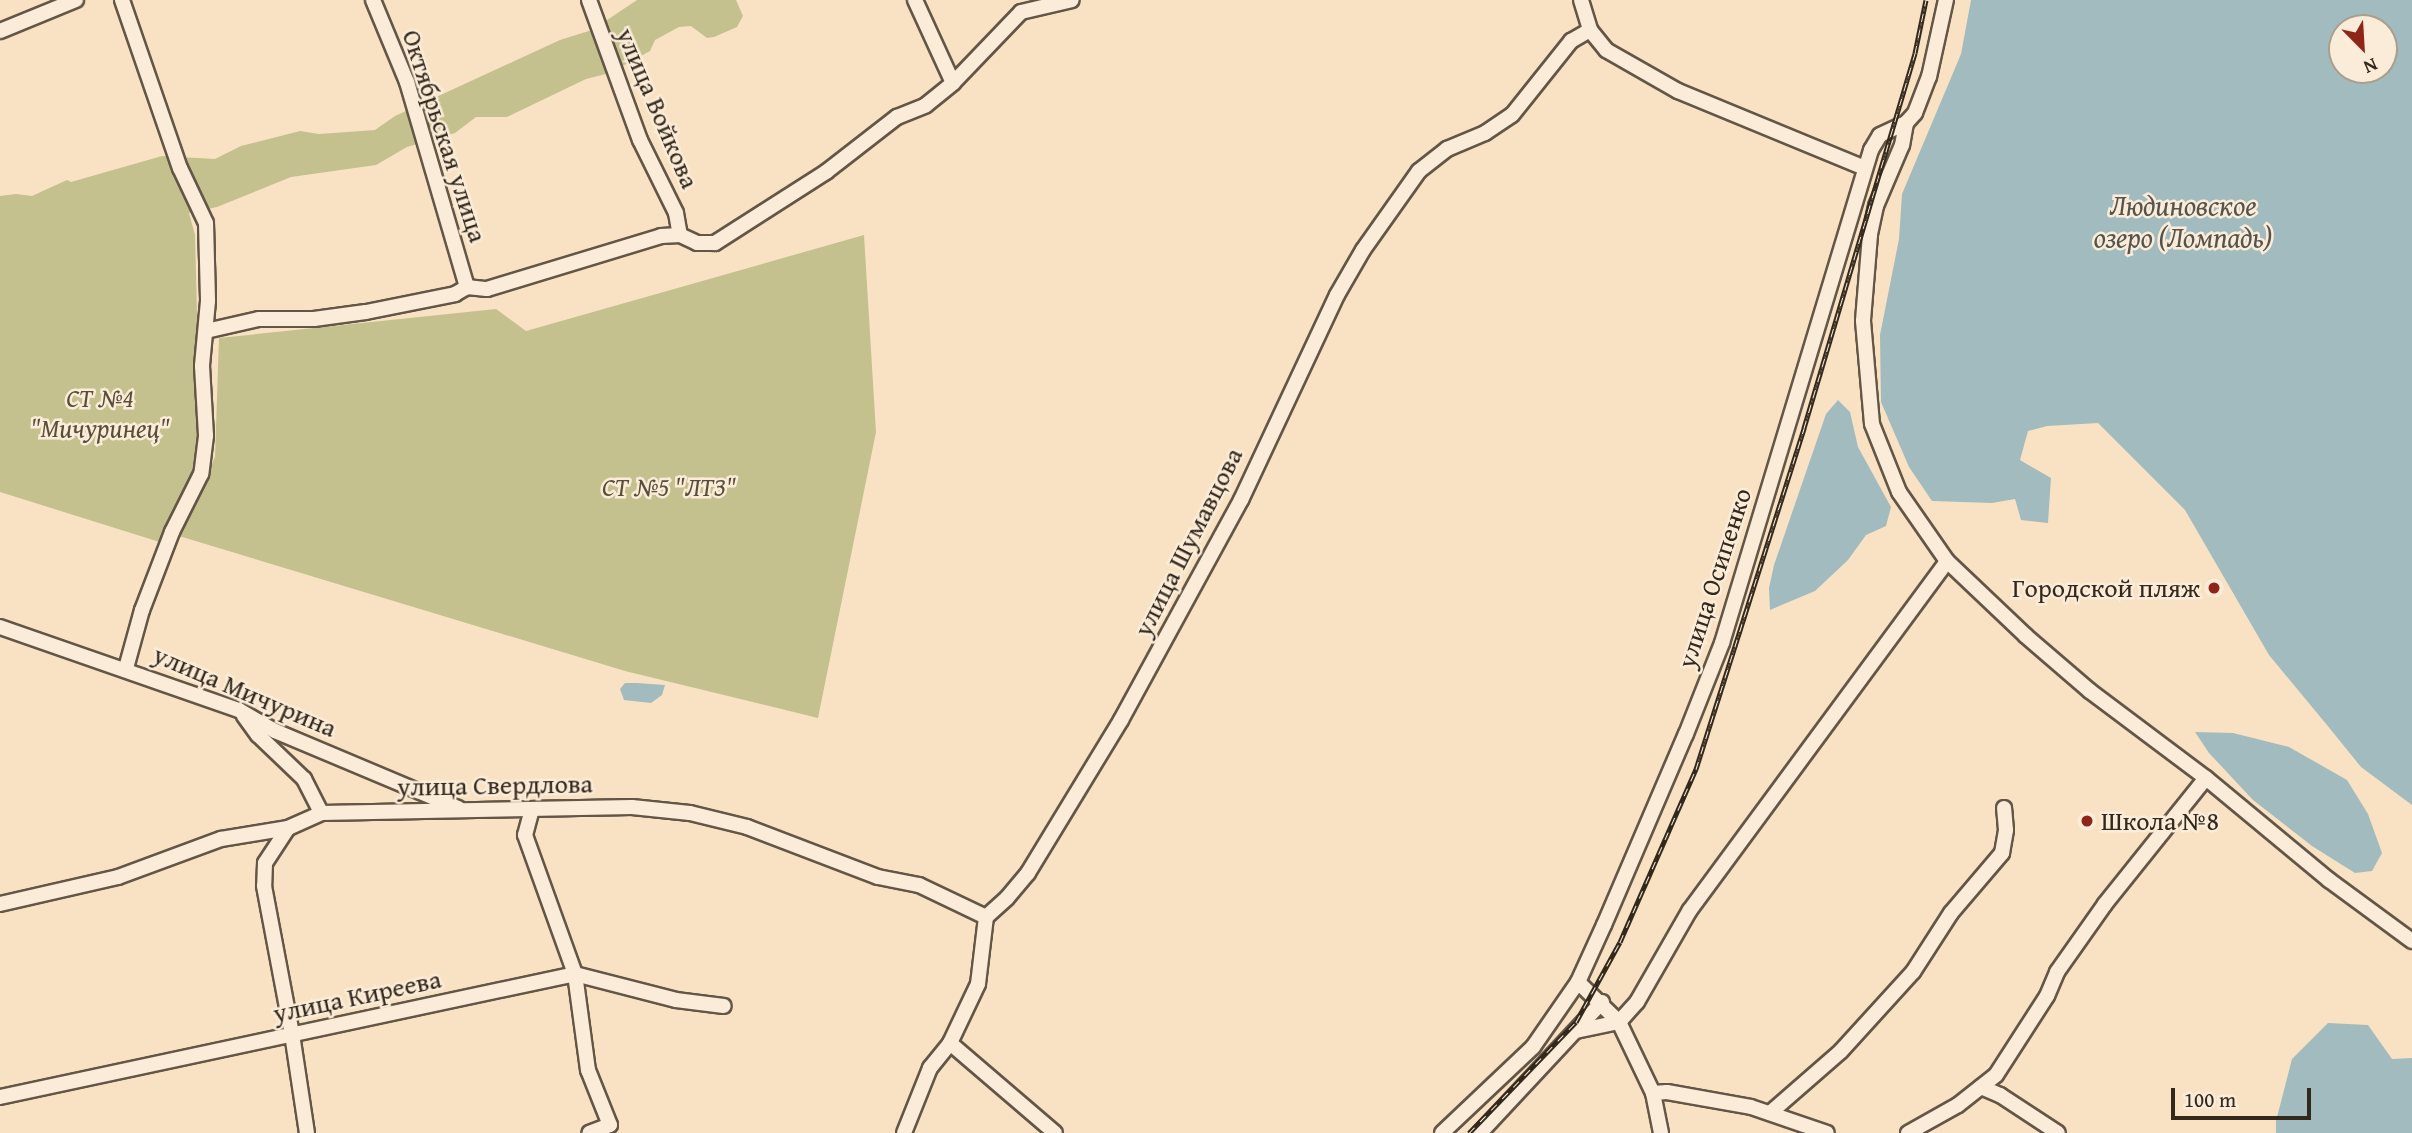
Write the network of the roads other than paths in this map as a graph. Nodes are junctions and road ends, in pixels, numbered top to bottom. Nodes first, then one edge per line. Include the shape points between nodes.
1 (76, 0) edge
2 (122, 0) edge
3 (373, 0) edge
4 (589, 0) edge
5 (915, 0) edge
6 (1072, 0) edge
7 (1581, 0) edge
8 (1946, 0) edge
9 (1590, 30) junction
10 (0, 31) edge
11 (953, 83) junction
12 (1906, 123) junction
13 (1865, 168) junction
14 (680, 235) junction
15 (467, 287) junction
16 (206, 331) junction
17 (1947, 561) junction
18 (0, 627) edge
19 (126, 668) junction
20 (239, 710) junction
21 (2206, 778) junction
22 (2004, 808) dead end
23 (532, 809) junction
24 (466, 811) junction
25 (321, 813) junction
26 (288, 828) junction
27 (0, 904) edge
28 (986, 917) junction
29 (2412, 941) edge
30 (575, 974) junction
31 (1578, 982) junction
32 (1602, 1002) junction
33 (724, 1006) dead end
34 (1619, 1022) junction
35 (1576, 1031) junction
36 (292, 1034) junction
37 (950, 1042) junction
38 (1981, 1087) junction
39 (1653, 1093) junction
40 (0, 1097) edge
41 (1770, 1113) junction
42 (307, 1133) edge
43 (589, 1133) edge
44 (904, 1133) edge
45 (1055, 1133) edge
46 (1441, 1133) edge
47 (1480, 1133) edge
48 (1661, 1133) edge
49 (1827, 1133) edge
50 (1908, 1133) edge
51 (2058, 1133) edge

1 - 10 street
2 - 16 street via 180,168 206,223
3 - 15 street, Октябрьская улица via 407,82
4 - 14 street, улица Войкова via 640,139 676,213
5 - 11 street
6 - 11 street via 1021,12
7 - 9 street
8 - 12 street, улица Осипенко via 1929,77
9 - 13 street via 1606,50 1678,91
9 - 28 street, улица Шумавцова via 1571,41 1512,115 1447,149 1419,172 1363,250 1337,295 1241,500 1122,720 1028,873
11 - 14 street via 715,243 697,243
12 - 13 street, улица Осипенко via 1880,135
12 - 17 street via 1870,235 1863,321 1872,424 1899,492
13 - 31 street, улица Осипенко via 1722,643
14 - 15 street via 661,236 487,289
15 - 16 street via 455,294 366,312 314,319 258,319
16 - 19 street via 202,366 206,436 201,474 172,531
17 - 21 street via 2090,691
17 - 34 street via 1690,910 1637,1002
18 - 19 street, улица Мичурина
19 - 20 street, улица Мичурина
20 - 24 street, улица Мичурина via 275,731
20 - 25 street via 303,779
21 - 29 street via 2329,880
21 - 38 street via 2105,904 2057,972 2047,996 1996,1075
22 - 41 street via 2002,853 1951,913 1913,972 1841,1051
23 - 24 street, улица Свердлова
23 - 28 street, улица Свердлова via 632,807 690,813 747,827 878,877 919,884
23 - 30 street via 525,835
24 - 25 street, улица Свердлова
25 - 26 street, улица Свердлова
26 - 27 street, улица Свердлова via 221,839 118,877
26 - 36 street via 265,863 264,886
28 - 37 street via 978,984
30 - 33 street, улица Киреева via 676,1000
30 - 36 street, улица Киреева
30 - 43 street via 588,1070 610,1125
31 - 32 street
31 - 46 street, улица Осипенко via 1533,1047
32 - 34 street
32 - 35 street
34 - 35 street
34 - 39 street
35 - 47 street
36 - 40 street, улица Киреева
36 - 42 street
37 - 44 street via 930,1068
37 - 45 street
38 - 50 street
38 - 51 street
39 - 41 street
39 - 48 street
41 - 49 street

